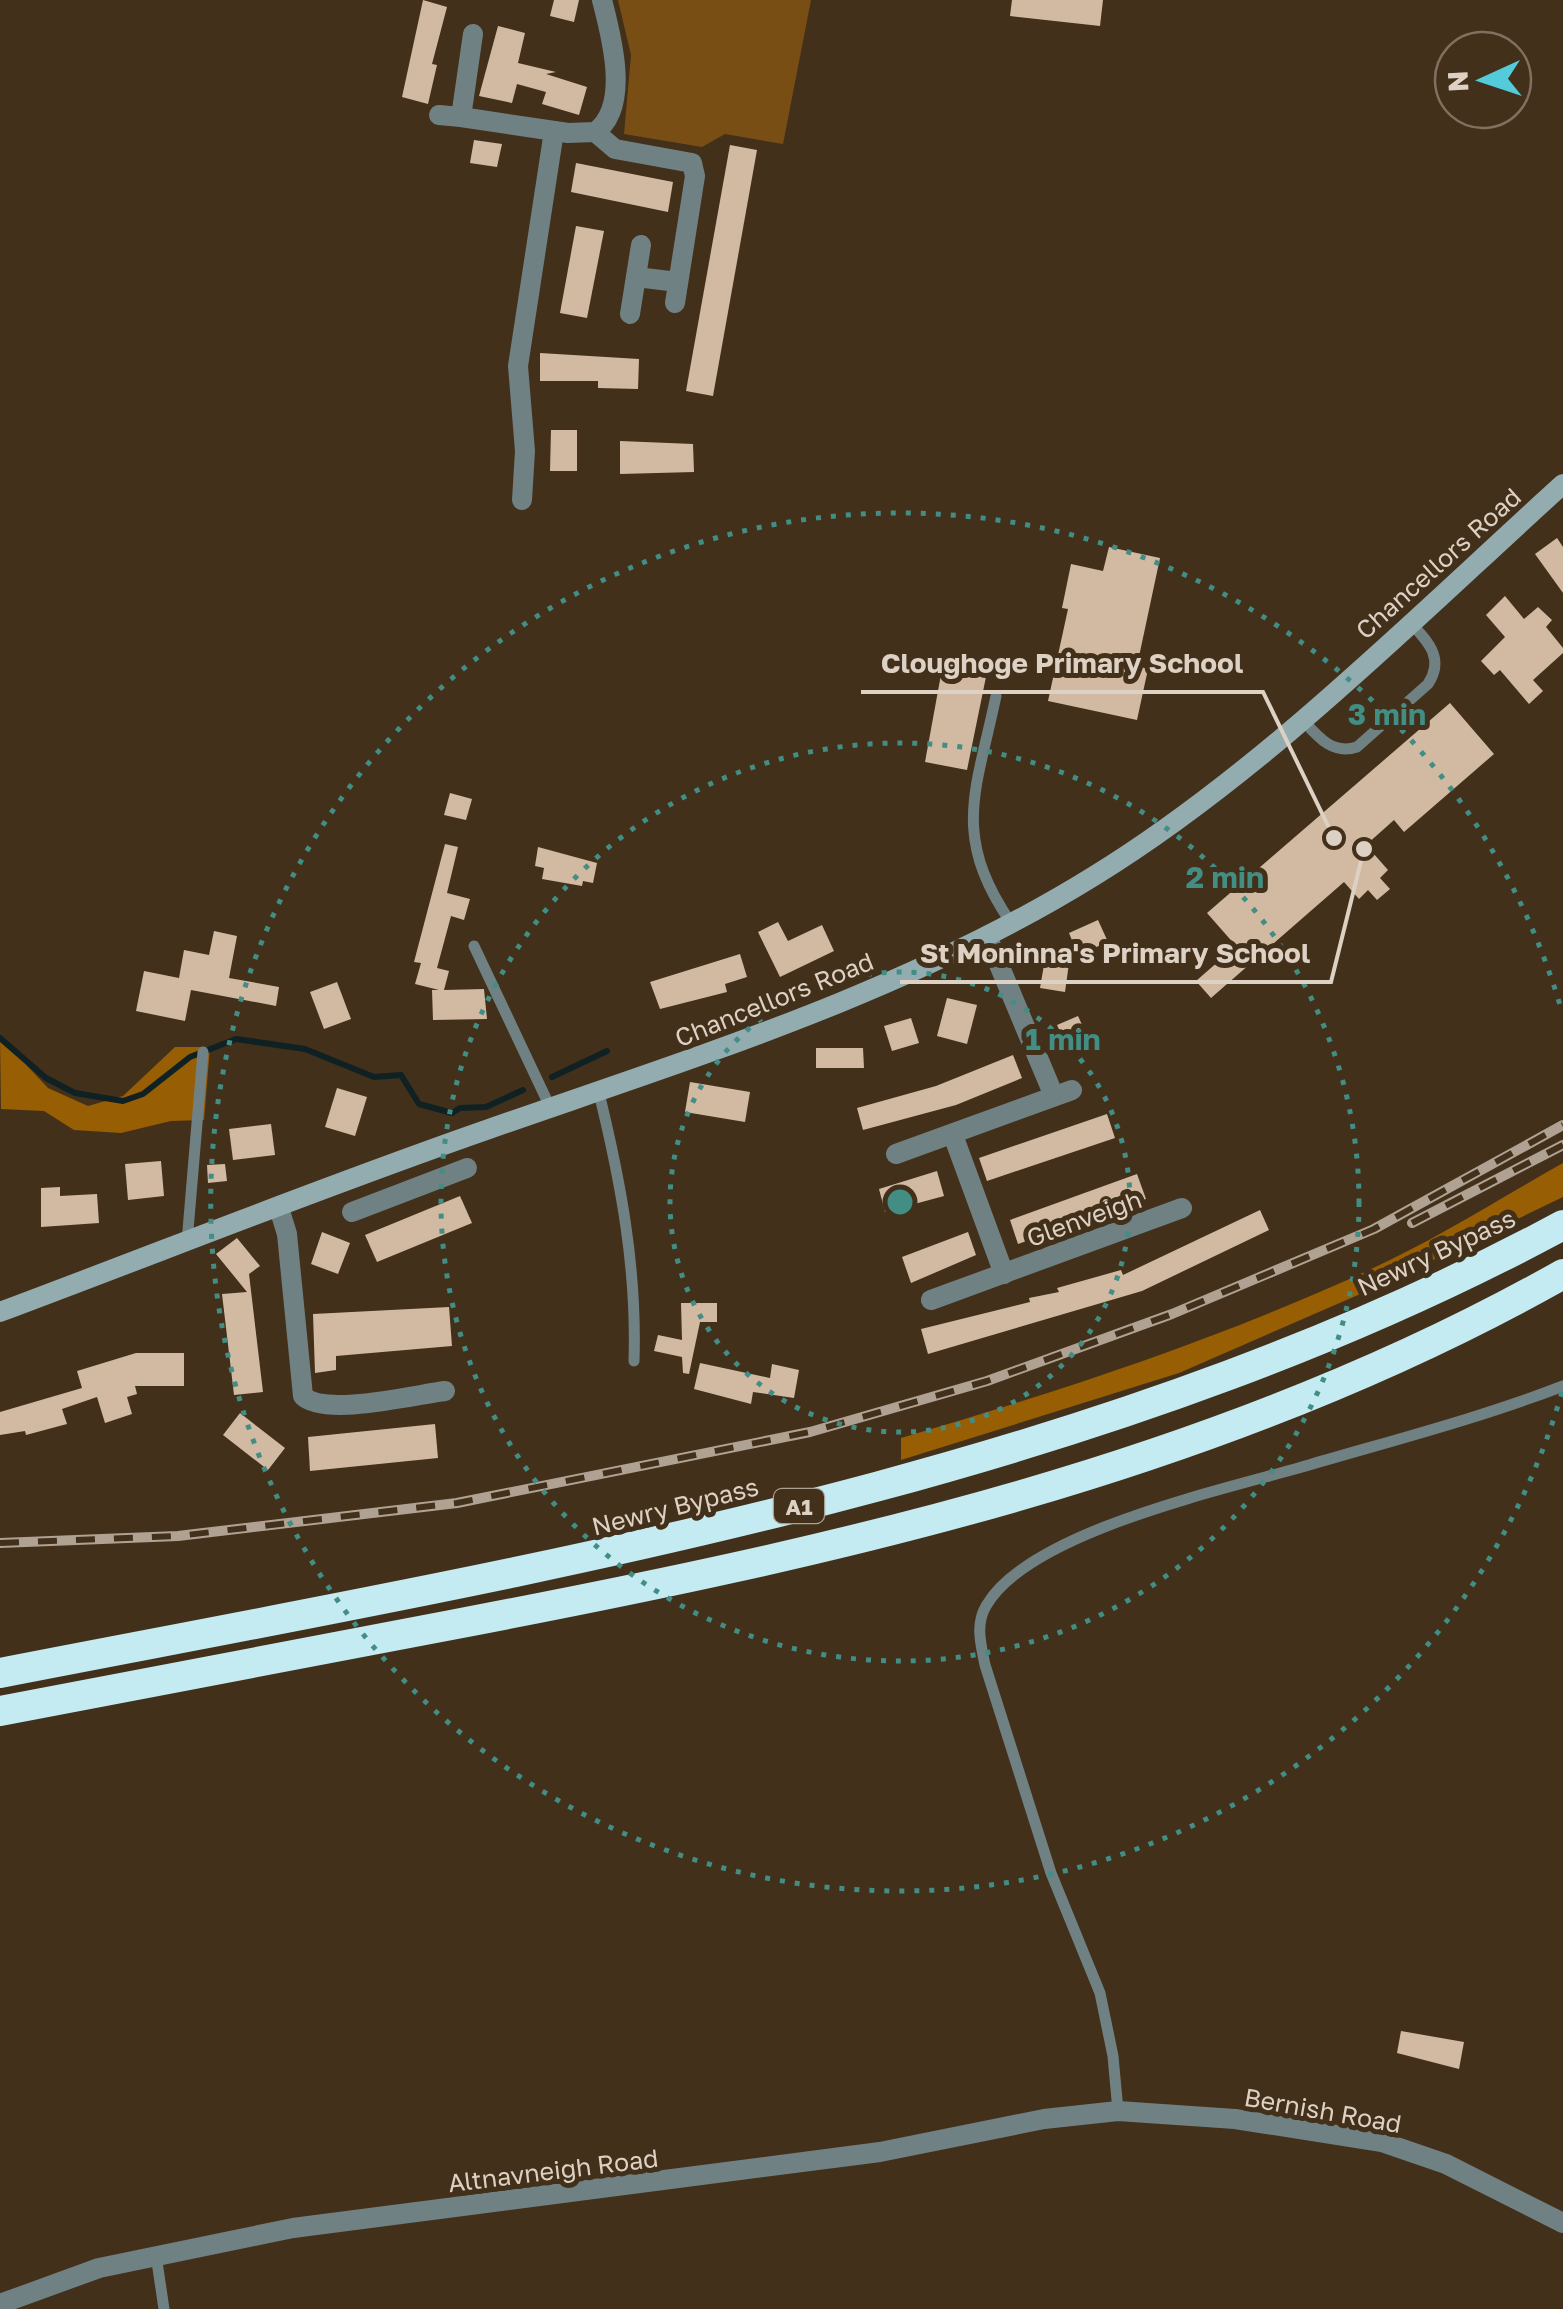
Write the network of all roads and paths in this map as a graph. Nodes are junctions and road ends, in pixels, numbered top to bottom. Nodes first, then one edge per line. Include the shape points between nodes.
1 (602, 0) edge
2 (474, 34) dead end
3 (439, 115) dead end
4 (462, 117) junction
5 (554, 131) junction
6 (595, 132) junction
7 (641, 246) dead end
8 (636, 276) junction
9 (630, 314) dead end
10 (1563, 484) edge
11 (522, 500) dead end
12 (1410, 622) junction
13 (996, 696) dead end
14 (1302, 719) junction
15 (1011, 923) junction
16 (987, 936) junction
17 (474, 946) dead end
18 (203, 1052) dead end
19 (599, 1093) junction
20 (551, 1109) junction
21 (953, 1135) junction
22 (896, 1154) dead end
23 (394, 1163) junction
24 (466, 1168) dead end
25 (404, 1192) junction
26 (278, 1208) junction
27 (1182, 1208) dead end
28 (352, 1212) dead end
29 (1563, 1225) edge
30 (187, 1242) junction
31 (1004, 1274) junction
32 (1563, 1274) edge
33 (932, 1300) dead end
34 (0, 1312) edge
35 (634, 1362) dead end
36 (1563, 1386) edge
37 (445, 1391) dead end
38 (0, 1673) edge
39 (0, 1711) edge
40 (1118, 2111) junction
41 (1563, 2222) edge
42 (156, 2255) junction
43 (0, 2304) edge
44 (164, 2309) edge

1 - 6 street via 616,58 608,116
2 - 4 street
3 - 4 street
4 - 5 street
5 - 6 street
5 - 11 street via 518,366
6 - 8 street via 616,149 692,163 676,292
7 - 8 street
8 - 9 street
10 - 12 street, Chancellors Road
12 - 14 street, Chancellors Road
12 - 14 lane via 1436,658 1428,684 1346,751 1329,746
13 - 15 lane via 974,802 973,848 986,886
14 - 15 street, Chancellors Road via 1151,838
15 - 16 street, Chancellors Road
16 - 19 street, Chancellors Road via 832,1008
16 - 21 street via 1063,1093
17 - 20 lane
18 - 30 lane
19 - 20 street, Chancellors Road
19 - 35 lane via 632,1261
20 - 23 street, Chancellors Road
21 - 22 street
21 - 31 street, Glenveigh
23 - 25 street
23 - 26 street, Chancellors Road
24 - 25 street
25 - 28 street
26 - 30 street, Chancellors Road
26 - 37 street via 287,1234 302,1396 331,1406
27 - 31 street, Glenveigh
29 - 38 highway, Newry Bypass / A1 via 1448,1283 1168,1396 868,1487 541,1568
30 - 34 street, Chancellors Road
31 - 33 street, Glenveigh
32 - 39 highway, A1 via 1368,1370 1230,1426 922,1526
36 - 40 lane via 1148,1512 1034,1560 985,1607 978,1630 985,1665 1051,1873 1100,1994
40 - 41 street, Bernish Road via 1235,2119 1382,2142 1446,2164
40 - 42 street, Altnavneigh Road via 861,2154 293,2228
42 - 43 street, Altnavneigh Road
42 - 44 lane

